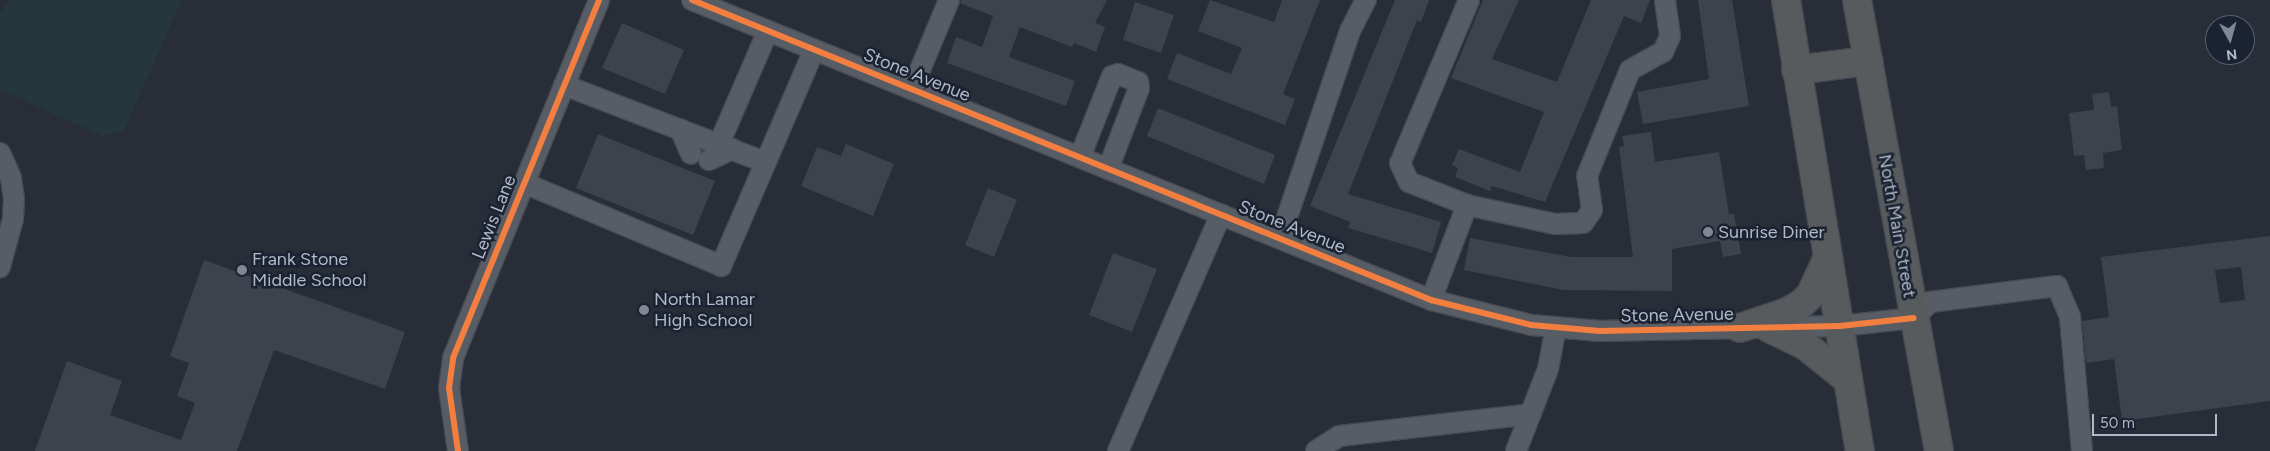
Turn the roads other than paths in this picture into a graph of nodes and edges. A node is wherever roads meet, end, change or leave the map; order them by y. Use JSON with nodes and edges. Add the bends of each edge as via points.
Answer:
{"nodes":[{"id":1,"x":599,"y":0,"type":"edge"},
{"id":2,"x":692,"y":0,"type":"edge"},
{"id":3,"x":949,"y":0,"type":"edge"},
{"id":4,"x":1366,"y":0,"type":"edge"},
{"id":5,"x":1469,"y":0,"type":"edge"},
{"id":6,"x":1665,"y":0,"type":"edge"},
{"id":7,"x":1786,"y":0,"type":"edge"},
{"id":8,"x":1857,"y":0,"type":"edge"},
{"id":9,"x":768,"y":31,"type":"junction"},
{"id":10,"x":814,"y":50,"type":"junction"},
{"id":11,"x":1868,"y":61,"type":"junction"},
{"id":12,"x":1796,"y":70,"type":"junction"},
{"id":13,"x":564,"y":85,"type":"junction"},
{"id":14,"x":912,"y":89,"type":"junction"},
{"id":15,"x":680,"y":129,"type":"junction"},
{"id":16,"x":713,"y":152,"type":"junction"},
{"id":17,"x":0,"y":153,"type":"edge"},
{"id":18,"x":1080,"y":157,"type":"junction"},
{"id":19,"x":765,"y":162,"type":"junction"},
{"id":20,"x":1108,"y":169,"type":"junction"},
{"id":21,"x":524,"y":183,"type":"junction"},
{"id":22,"x":1467,"y":204,"type":"junction"},
{"id":23,"x":1221,"y":214,"type":"junction"},
{"id":24,"x":1280,"y":238,"type":"junction"},
{"id":25,"x":1828,"y":257,"type":"junction"},
{"id":26,"x":0,"y":267,"type":"edge"},
{"id":27,"x":1431,"y":300,"type":"junction"},
{"id":28,"x":1914,"y":318,"type":"junction"},
{"id":29,"x":1840,"y":326,"type":"junction"},
{"id":30,"x":1556,"y":327,"type":"junction"},
{"id":31,"x":1740,"y":328,"type":"junction"},
{"id":32,"x":1769,"y":328,"type":"junction"},
{"id":33,"x":1848,"y":380,"type":"junction"},
{"id":34,"x":1531,"y":414,"type":"junction"},
{"id":35,"x":458,"y":451,"type":"edge"},
{"id":36,"x":1118,"y":451,"type":"edge"},
{"id":37,"x":1316,"y":451,"type":"edge"},
{"id":38,"x":1516,"y":451,"type":"edge"},
{"id":39,"x":1860,"y":451,"type":"edge"},
{"id":40,"x":1939,"y":451,"type":"edge"},
{"id":41,"x":2082,"y":451,"type":"edge"}],
"edges":[{"from":1,"to":13,"type":"street","name":"Lewis Lane"},
{"from":2,"to":9,"type":"street","name":"Stone Avenue"},
{"from":3,"to":14,"type":"street"},
{"from":4,"to":24,"type":"street","via":[[1350,31]]},
{"from":5,"to":22,"type":"street","via":[[1400,163],[1410,182]]},
{"from":6,"to":22,"type":"street","via":[[1670,36],[1663,52],[1630,70],[1588,176],[1592,210],[1583,223],[1555,224]]},
{"from":7,"to":12,"type":"highway"},
{"from":8,"to":11,"type":"highway","name":"North Main Street"},
{"from":9,"to":10,"type":"street","name":"Stone Avenue"},
{"from":9,"to":16,"type":"street"},
{"from":10,"to":14,"type":"street","name":"Stone Avenue"},
{"from":10,"to":19,"type":"street"},
{"from":11,"to":12,"type":"highway"},
{"from":11,"to":28,"type":"highway","name":"North Main Street"},
{"from":12,"to":25,"type":"highway"},
{"from":13,"to":15,"type":"street"},
{"from":13,"to":21,"type":"street","name":"Lewis Lane"},
{"from":14,"to":18,"type":"street","name":"Stone Avenue"},
{"from":15,"to":16,"type":"street"},
{"from":15,"to":16,"type":"street"},
{"from":16,"to":19,"type":"street"},
{"from":17,"to":26,"type":"street","via":[[11,178],[14,199]]},
{"from":18,"to":20,"type":"street","name":"Stone Avenue"},
{"from":18,"to":20,"type":"street","via":[[1112,76],[1118,74],[1138,82],[1139,88]]},
{"from":19,"to":21,"type":"street","via":[[721,266]]},
{"from":20,"to":23,"type":"street","name":"Stone Avenue"},
{"from":21,"to":35,"type":"street","name":"Lewis Lane","via":[[453,358],[449,388]]},
{"from":22,"to":27,"type":"street"},
{"from":23,"to":24,"type":"street","name":"Stone Avenue"},
{"from":23,"to":36,"type":"street"},
{"from":24,"to":27,"type":"street","name":"Stone Avenue"},
{"from":25,"to":29,"type":"highway"},
{"from":25,"to":31,"type":"highway","via":[[1810,296],[1801,304]]},
{"from":27,"to":30,"type":"street","name":"Stone Avenue","via":[[1531,325]]},
{"from":28,"to":29,"type":"street","name":"Stone Avenue"},
{"from":28,"to":40,"type":"highway","name":"North Main Street"},
{"from":28,"to":41,"type":"street","via":[[1930,302],[2057,286],[2070,317]]},
{"from":29,"to":32,"type":"street","name":"Stone Avenue"},
{"from":29,"to":33,"type":"highway"},
{"from":30,"to":31,"type":"street","name":"Stone Avenue","via":[[1600,331]]},
{"from":30,"to":34,"type":"street","via":[[1548,369]]},
{"from":31,"to":32,"type":"street","name":"Stone Avenue"},
{"from":32,"to":33,"type":"highway","via":[[1806,346]]},
{"from":33,"to":39,"type":"highway"},
{"from":34,"to":37,"type":"street","via":[[1339,436]]},
{"from":34,"to":38,"type":"street"}]}
